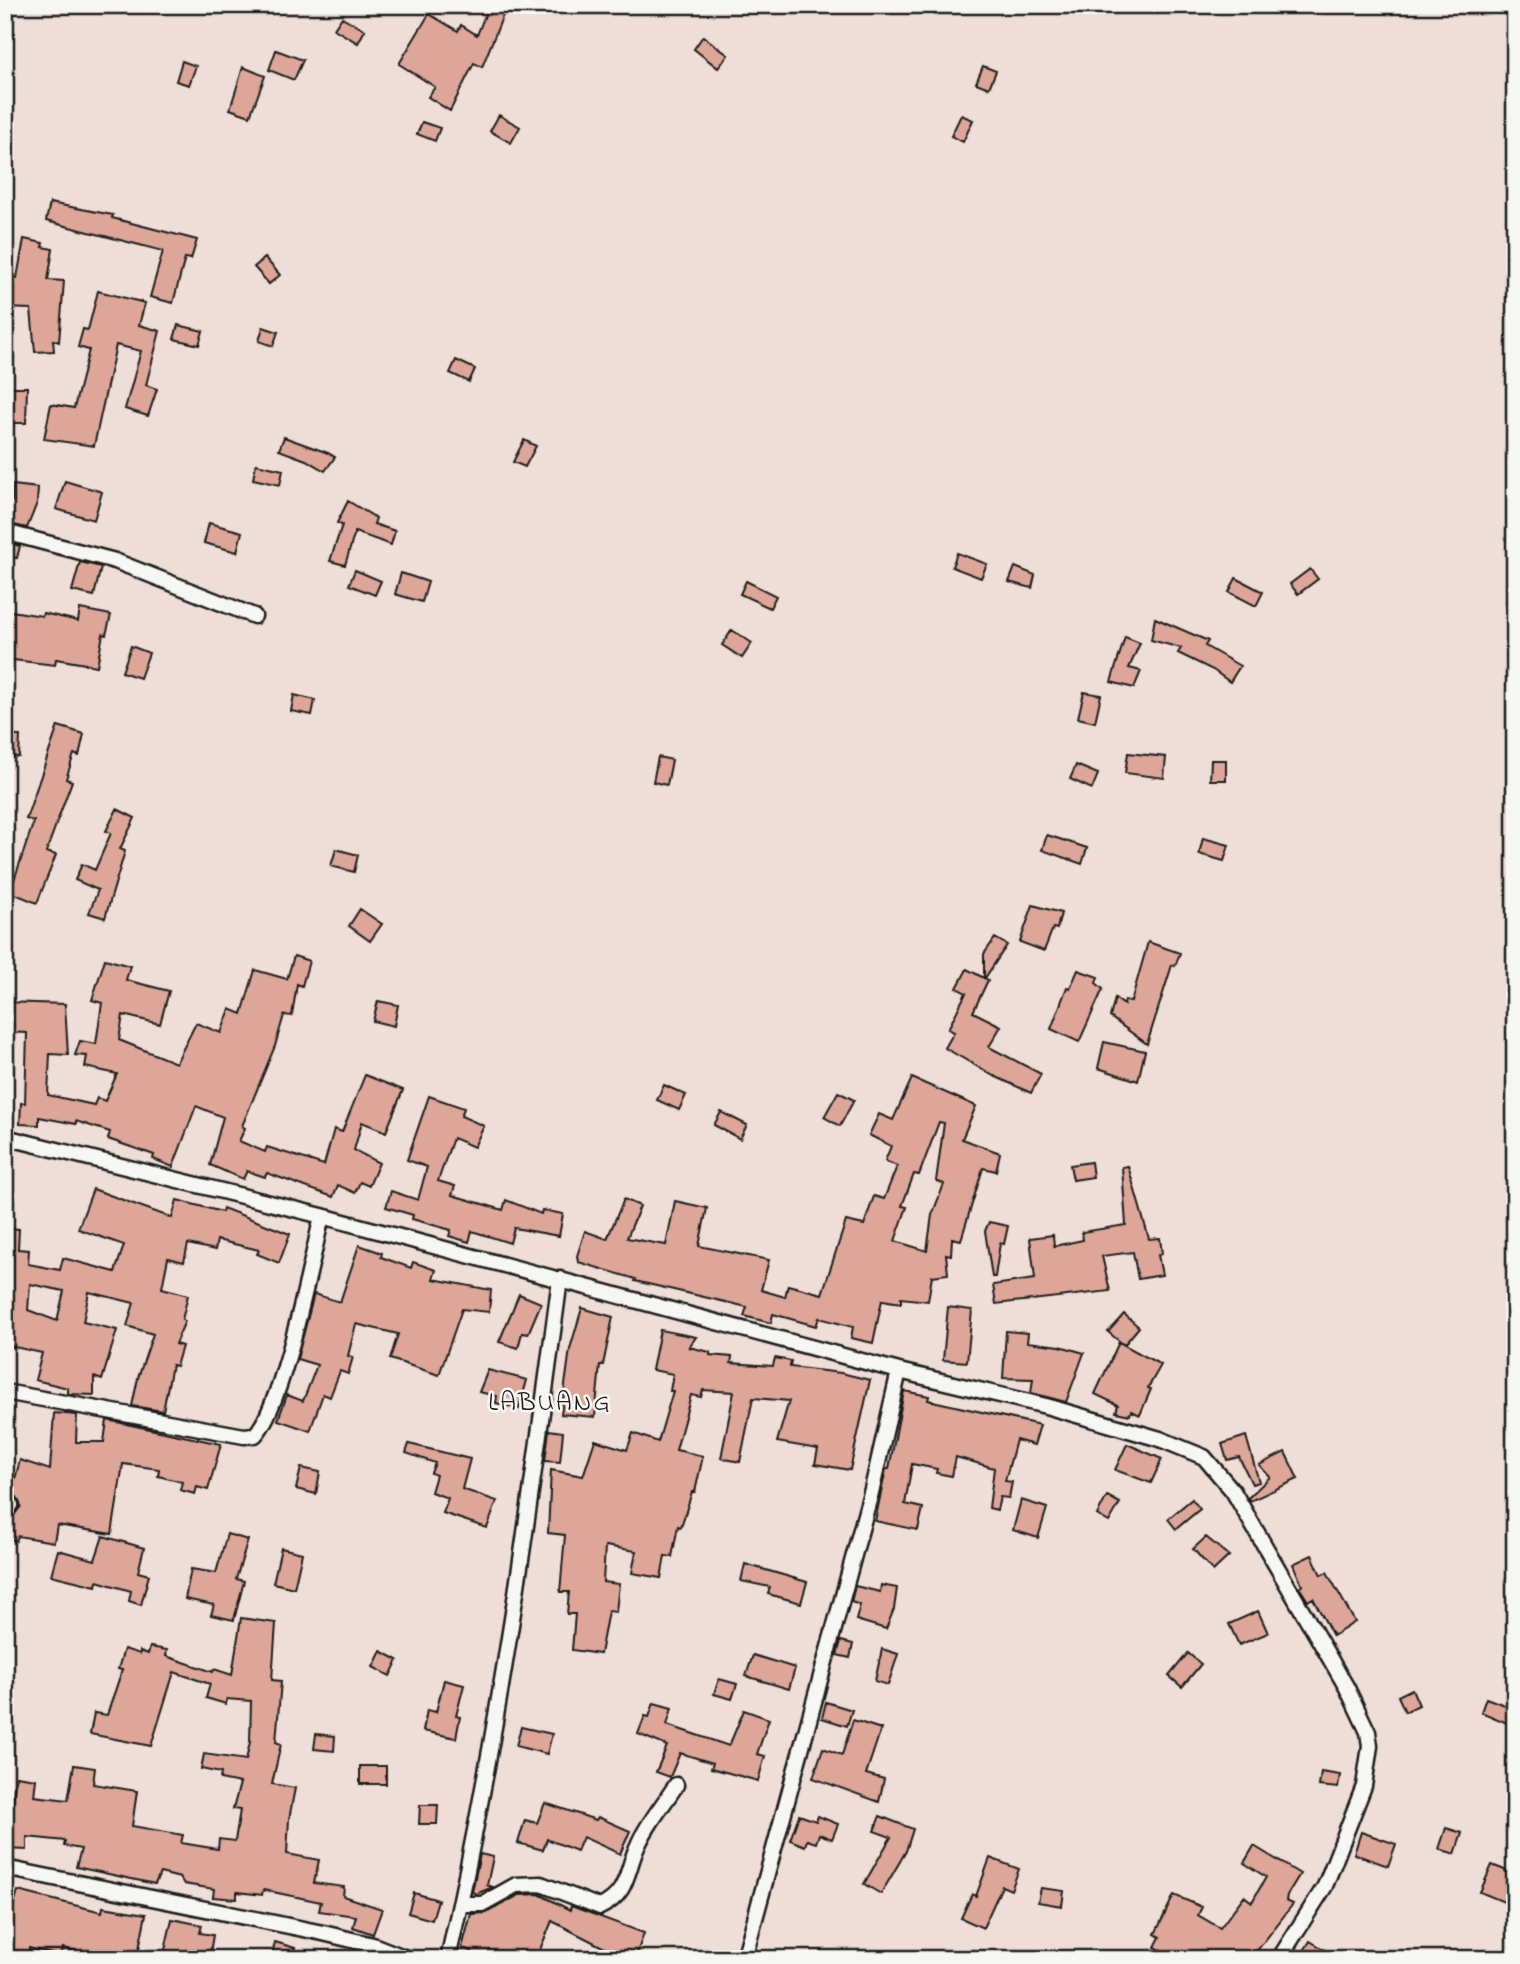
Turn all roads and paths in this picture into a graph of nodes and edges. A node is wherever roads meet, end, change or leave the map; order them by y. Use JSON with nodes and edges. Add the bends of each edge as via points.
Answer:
{"nodes":[{"id":1,"x":5,"y":532,"type":"edge"},
{"id":2,"x":254,"y":616,"type":"dead end"},
{"id":3,"x":5,"y":1138,"type":"edge"},
{"id":4,"x":323,"y":1216,"type":"junction"},
{"id":5,"x":559,"y":1279,"type":"junction"},
{"id":6,"x":899,"y":1371,"type":"junction"},
{"id":7,"x":5,"y":1392,"type":"edge"},
{"id":8,"x":676,"y":1785,"type":"dead end"},
{"id":9,"x":5,"y":1868,"type":"edge"},
{"id":10,"x":460,"y":1904,"type":"junction"},
{"id":11,"x":410,"y":1959,"type":"edge"},
{"id":12,"x":448,"y":1959,"type":"edge"},
{"id":13,"x":744,"y":1959,"type":"edge"},
{"id":14,"x":1279,"y":1959,"type":"edge"}],
"edges":[{"from":1,"to":2,"type":"street","via":[[115,561]]},
{"from":3,"to":4,"type":"street"},
{"from":4,"to":5,"type":"street"},
{"from":4,"to":7,"type":"street","via":[[277,1389],[256,1435]]},
{"from":5,"to":6,"type":"street"},
{"from":5,"to":10,"type":"street","via":[[524,1546]]},
{"from":6,"to":13,"type":"street","via":[[872,1489]]},
{"from":6,"to":14,"type":"street","via":[[1046,1406],[1184,1446],[1204,1457],[1233,1491],[1346,1688],[1368,1732],[1370,1746],[1364,1786],[1325,1886]]},
{"from":8,"to":10,"type":"street","via":[[638,1844],[623,1890],[611,1902],[600,1907],[560,1889],[527,1884],[502,1891],[482,1904]]},
{"from":9,"to":11,"type":"street","via":[[323,1933]]},
{"from":10,"to":12,"type":"street"}]}
